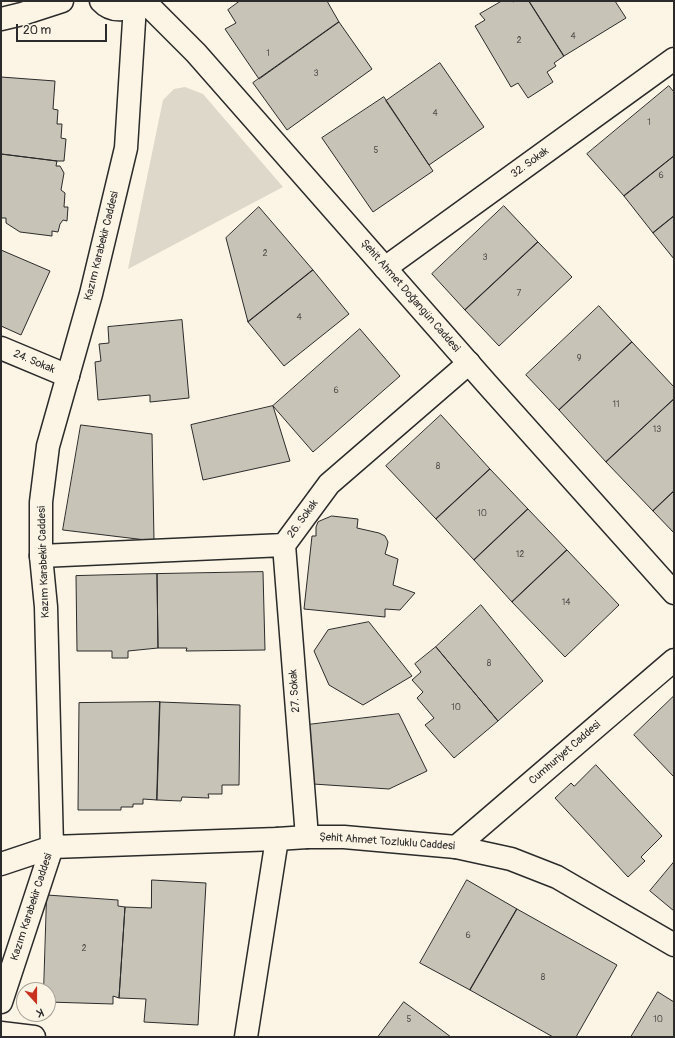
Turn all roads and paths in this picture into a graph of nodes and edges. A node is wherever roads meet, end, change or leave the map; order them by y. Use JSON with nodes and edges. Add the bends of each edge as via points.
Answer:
{"nodes":[{"id":1,"x":62,"y":1,"type":"edge"},
{"id":2,"x":102,"y":1,"type":"edge"},
{"id":3,"x":139,"y":2,"type":"edge"},
{"id":4,"x":1,"y":19,"type":"edge"},
{"id":5,"x":674,"y":59,"type":"edge"},
{"id":6,"x":385,"y":268,"type":"junction"},
{"id":7,"x":1,"y":348,"type":"edge"},
{"id":8,"x":468,"y":363,"type":"junction"},
{"id":9,"x":68,"y":376,"type":"junction"},
{"id":10,"x":284,"y":545,"type":"junction"},
{"id":11,"x":41,"y":556,"type":"junction"},
{"id":12,"x":674,"y":593,"type":"edge"},
{"id":13,"x":674,"y":660,"type":"edge"},
{"id":14,"x":306,"y":837,"type":"junction"},
{"id":15,"x":276,"y":840,"type":"junction"},
{"id":16,"x":52,"y":847,"type":"junction"},
{"id":17,"x":456,"y":847,"type":"junction"},
{"id":18,"x":1,"y":864,"type":"edge"},
{"id":19,"x":674,"y":945,"type":"edge"},
{"id":20,"x":1,"y":1002,"type":"edge"},
{"id":21,"x":1,"y":1033,"type":"edge"},
{"id":22,"x":34,"y":1037,"type":"edge"},
{"id":23,"x":246,"y":1037,"type":"edge"}],
"edges":[{"from":1,"to":4,"type":"street"},
{"from":2,"to":3,"type":"street","via":[[111,8],[120,10],[128,9]]},
{"from":3,"to":6,"type":"street","name":"Şehit Ahmet Doğangün Caddesi","via":[[196,53]]},
{"from":3,"to":9,"type":"street","name":"Kazım Karabekir Caddesi","via":[[126,148],[91,294]]},
{"from":5,"to":6,"type":"street","name":"32. Sokak"},
{"from":6,"to":8,"type":"street","name":"Şehit Ahmet Doğangün Caddesi"},
{"from":7,"to":9,"type":"street","name":"24. Sokak"},
{"from":8,"to":10,"type":"street","name":"26. Sokak","via":[[329,484]]},
{"from":8,"to":12,"type":"street","name":"Şehit Ahmet Doğangün Caddesi"},
{"from":9,"to":11,"type":"street","name":"Kazım Karabekir Caddesi","via":[[48,446],[41,502]]},
{"from":10,"to":11,"type":"street","name":"26. Sokak"},
{"from":10,"to":14,"type":"street","name":"27. Sokak"},
{"from":11,"to":16,"type":"street","name":"Kazım Karabekir Caddesi","via":[[46,607]]},
{"from":13,"to":17,"type":"street","name":"Cumhuriyet Caddesi"},
{"from":14,"to":15,"type":"street","name":"Şehit Ahmet Tozluklu Caddesi"},
{"from":14,"to":17,"type":"street","name":"Şehit Ahmet Tozluklu Caddesi","via":[[344,837]]},
{"from":15,"to":16,"type":"street","name":"Şehit Ahmet Tozluklu Caddesi"},
{"from":15,"to":23,"type":"street"},
{"from":16,"to":18,"type":"street","name":"Şehit Ahmet Tozluklu Caddesi"},
{"from":16,"to":20,"type":"street","name":"Kazım Karabekir Caddesi"},
{"from":17,"to":19,"type":"street","name":"Şehit Ahmet Tozluklu Caddesi","via":[[511,859],[557,877]]},
{"from":21,"to":22,"type":"street"}]}
